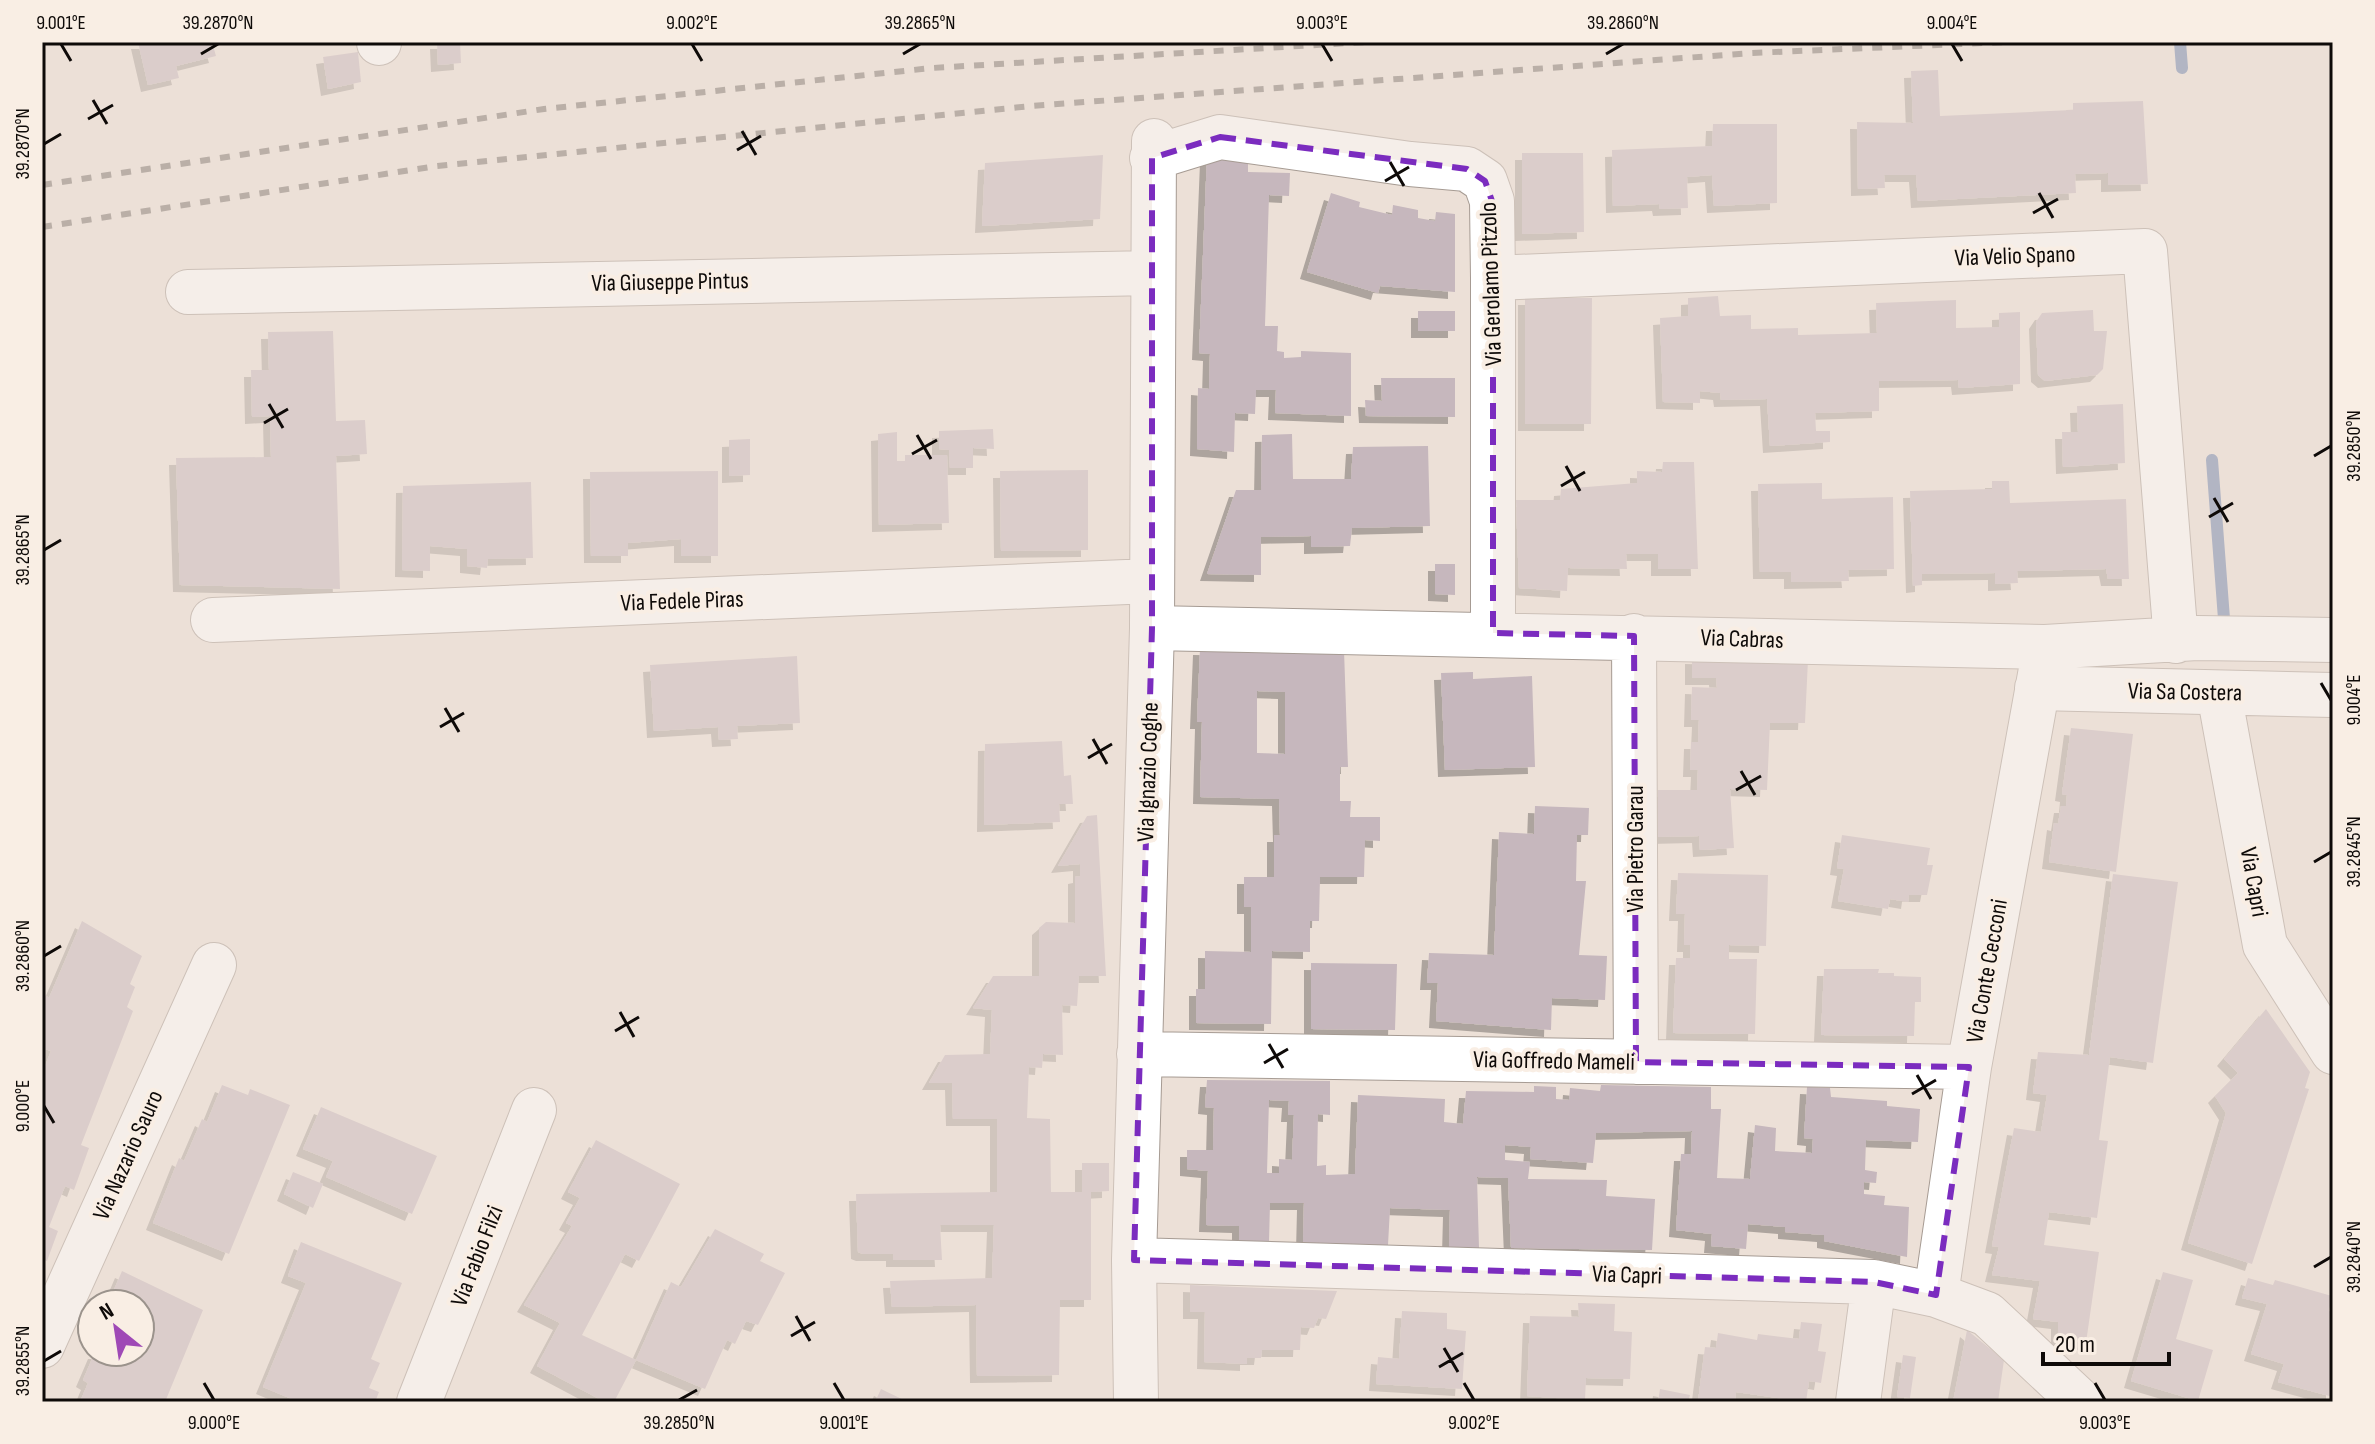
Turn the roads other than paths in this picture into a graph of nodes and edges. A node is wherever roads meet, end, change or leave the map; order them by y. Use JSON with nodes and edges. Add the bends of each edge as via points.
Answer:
{"nodes":[{"id":1,"x":1153,"y":150,"type":"joint"},
{"id":2,"x":1152,"y":273,"type":"junction"},
{"id":3,"x":1493,"y":278,"type":"junction"},
{"id":4,"x":188,"y":292,"type":"dead end"},
{"id":5,"x":1151,"y":581,"type":"junction"},
{"id":6,"x":213,"y":620,"type":"dead end"},
{"id":7,"x":1152,"y":628,"type":"junction"},
{"id":8,"x":1493,"y":633,"type":"junction"},
{"id":9,"x":1634,"y":636,"type":"junction"},
{"id":10,"x":2186,"y":640,"type":"junction"},
{"id":11,"x":2333,"y":640,"type":"edge"},
{"id":12,"x":2041,"y":668,"type":"junction"},
{"id":13,"x":2219,"y":693,"type":"junction"},
{"id":14,"x":2333,"y":695,"type":"edge"},
{"id":15,"x":214,"y":965,"type":"dead end"},
{"id":16,"x":2333,"y":1052,"type":"edge"},
{"id":17,"x":1139,"y":1054,"type":"junction"},
{"id":18,"x":1636,"y":1062,"type":"junction"},
{"id":19,"x":1969,"y":1067,"type":"junction"},
{"id":20,"x":534,"y":1110,"type":"dead end"},
{"id":21,"x":1134,"y":1260,"type":"junction"},
{"id":22,"x":1874,"y":1282,"type":"junction"},
{"id":23,"x":1936,"y":1295,"type":"junction"},
{"id":24,"x":42,"y":1346,"type":"edge"},
{"id":25,"x":419,"y":1402,"type":"edge"},
{"id":26,"x":1136,"y":1402,"type":"edge"},
{"id":27,"x":1858,"y":1402,"type":"edge"},
{"id":28,"x":2081,"y":1402,"type":"edge"}],
"edges":[{"from":1,"to":2,"type":"street","name":"Via Ignazio Coghe"},
{"from":1,"to":3,"type":"street","name":"Via Gerolamo Pitzolo","via":[[1220,137],[1467,169],[1485,181],[1492,201]]},
{"from":2,"to":4,"type":"street","name":"Via Giuseppe Pintus"},
{"from":2,"to":5,"type":"street","name":"Via Ignazio Coghe"},
{"from":3,"to":8,"type":"street","name":"Via Gerolamo Pitzolo"},
{"from":3,"to":10,"type":"street","name":"Via Velio Spano","via":[[2145,251]]},
{"from":5,"to":6,"type":"street","name":"Via Fedele Piras"},
{"from":5,"to":7,"type":"street","name":"Via Ignazio Coghe"},
{"from":7,"to":8,"type":"street","name":"Via Cabras"},
{"from":7,"to":17,"type":"street","name":"Via Ignazio Coghe"},
{"from":8,"to":9,"type":"street","name":"Via Cabras"},
{"from":9,"to":12,"type":"street","name":"Via Cabras"},
{"from":9,"to":18,"type":"street","name":"Via Pietro Garau"},
{"from":10,"to":11,"type":"street","name":"Via Cabras"},
{"from":10,"to":12,"type":"street","name":"Via Cabras"},
{"from":12,"to":13,"type":"street","name":"Via Sa Costera"},
{"from":12,"to":19,"type":"street","name":"Via Conte Cecconi"},
{"from":13,"to":14,"type":"street","name":"Via Sa Costera"},
{"from":13,"to":16,"type":"street","name":"Via Capri","via":[[2265,945]]},
{"from":15,"to":24,"type":"street","name":"Via Nazario Sauro"},
{"from":17,"to":18,"type":"street","name":"Via Goffredo Mameli"},
{"from":17,"to":21,"type":"street","name":"Via Ignazio Coghe"},
{"from":18,"to":19,"type":"street","name":"Via Goffredo Mameli"},
{"from":19,"to":23,"type":"street","name":"Via Conte Cecconi"},
{"from":20,"to":25,"type":"street","name":"Via Fabio Filzi"},
{"from":21,"to":22,"type":"street","name":"Via Capri"},
{"from":21,"to":26,"type":"street","name":"Via Ignazio Coghe"},
{"from":22,"to":23,"type":"street","name":"Via Capri"},
{"from":22,"to":27,"type":"street"},
{"from":23,"to":28,"type":"street","name":"Via Capri","via":[[1987,1314]]}]}
